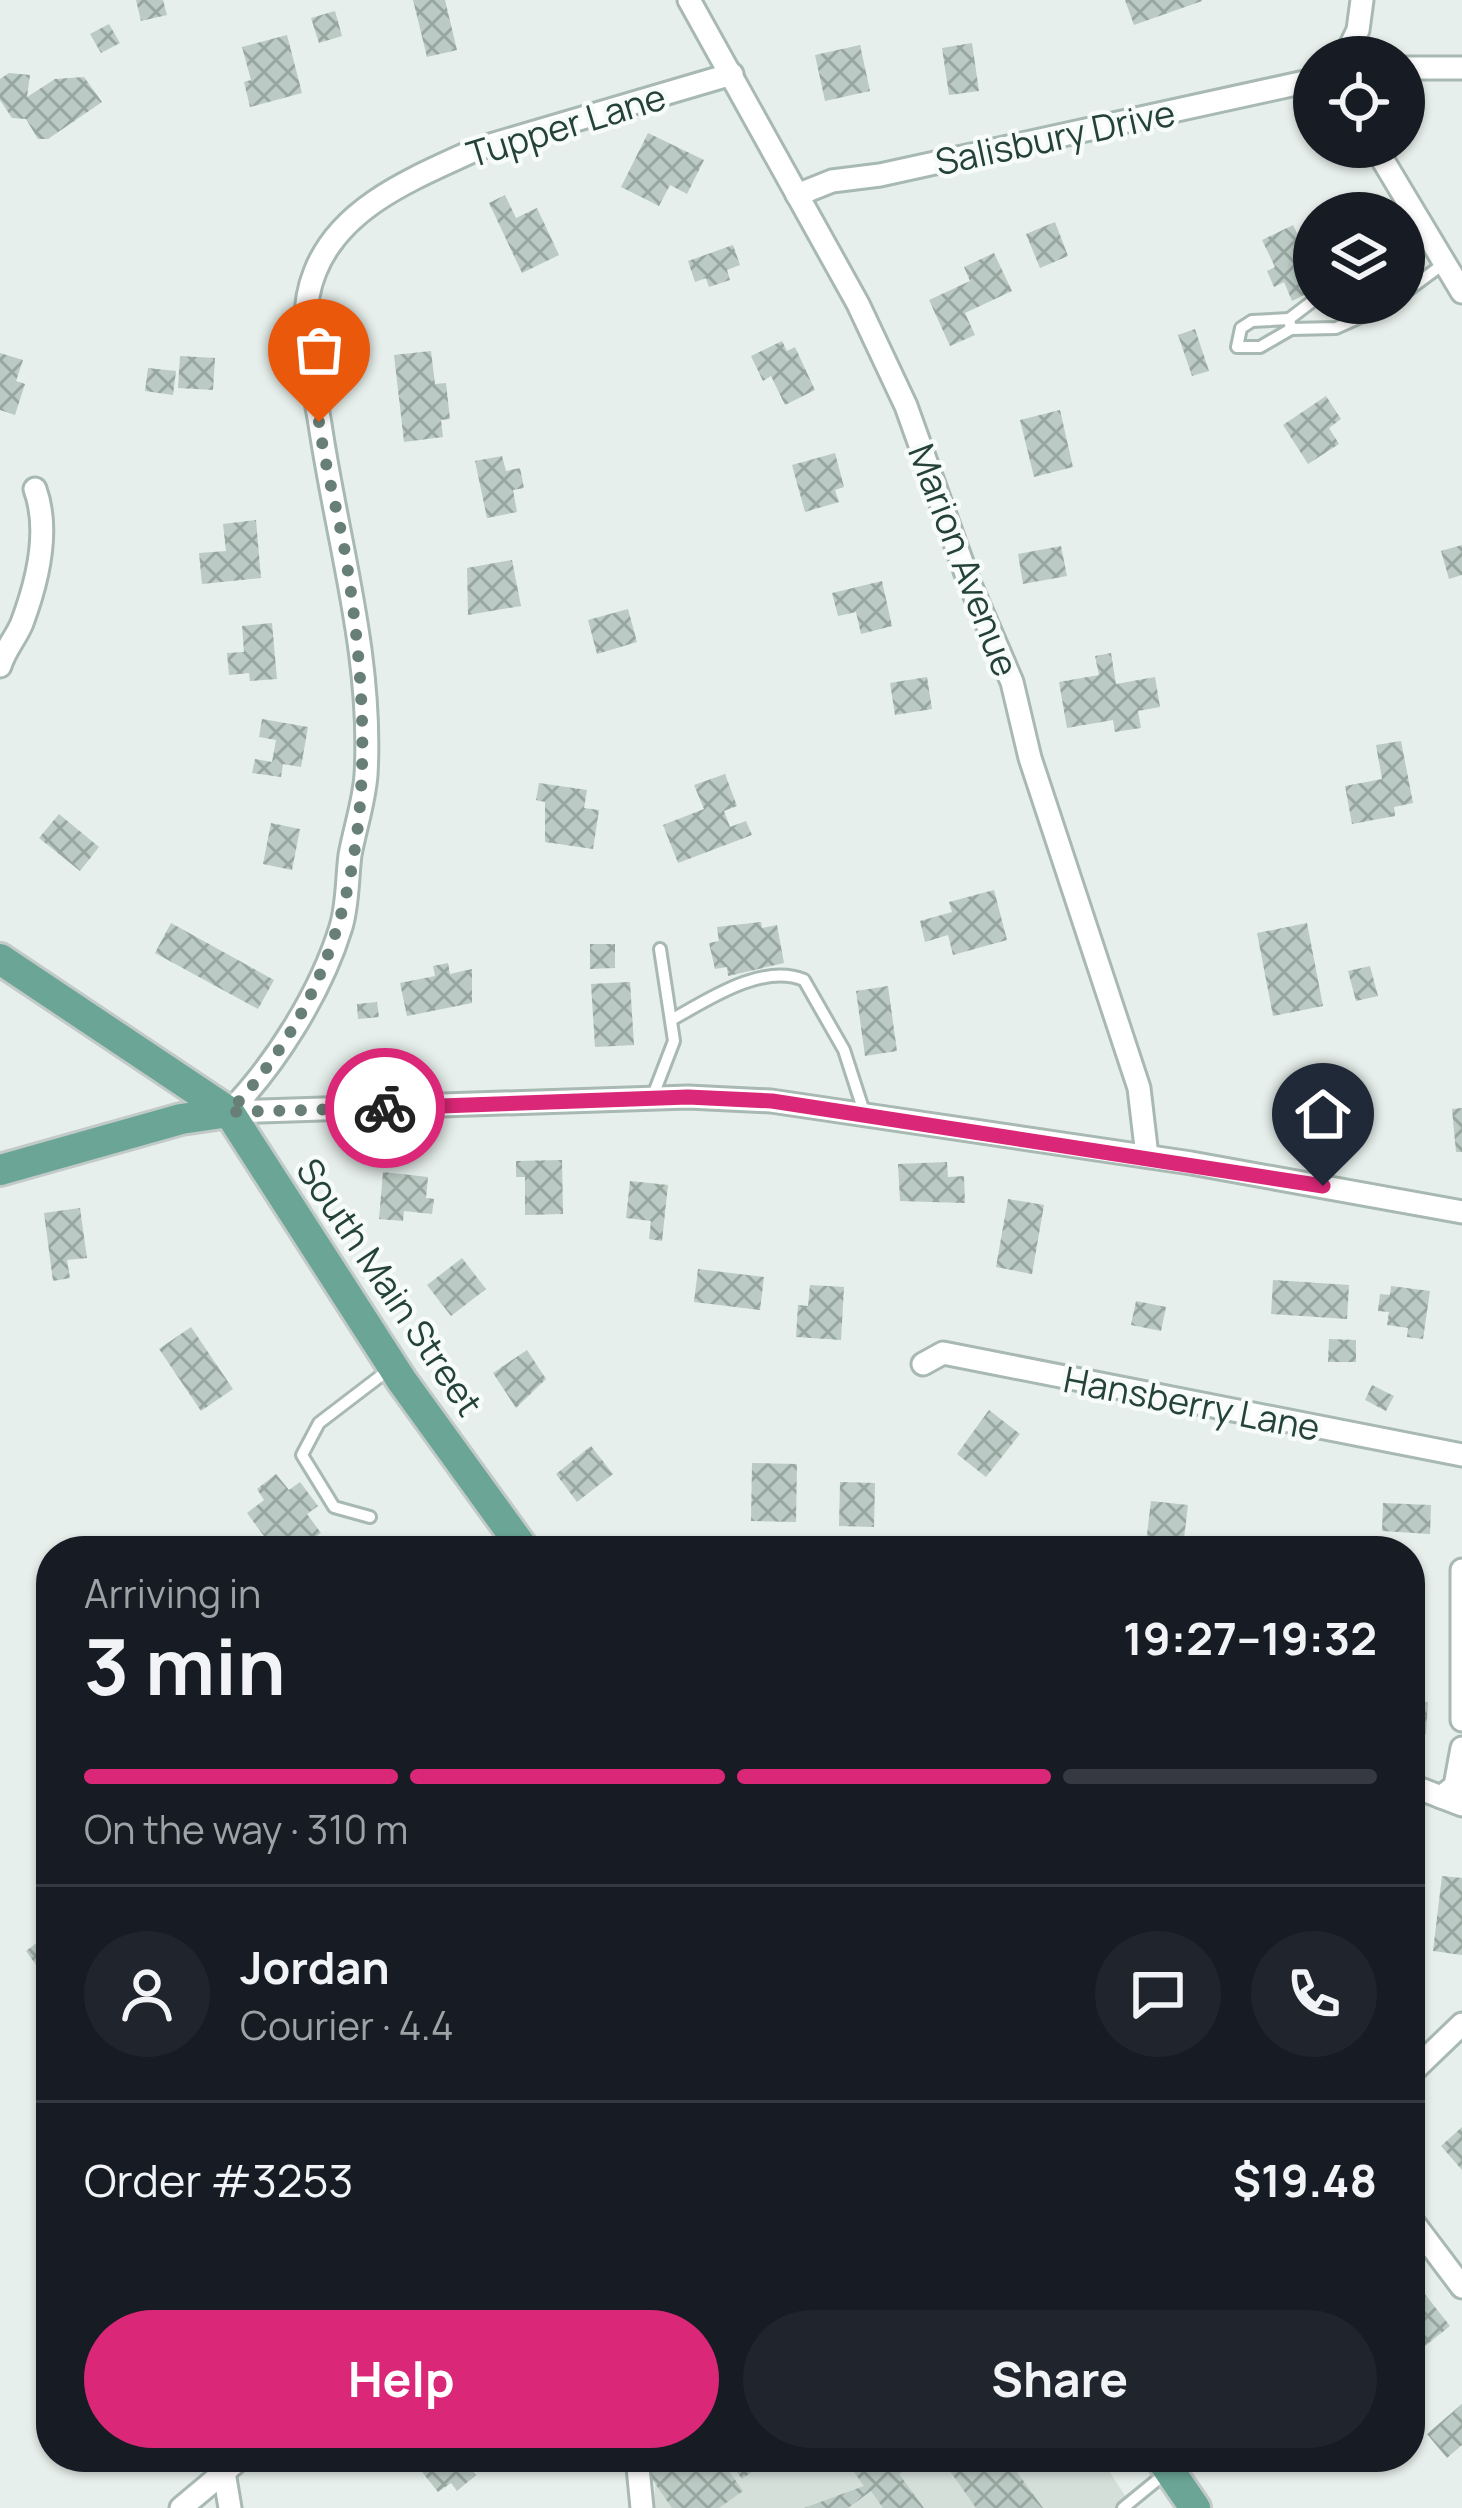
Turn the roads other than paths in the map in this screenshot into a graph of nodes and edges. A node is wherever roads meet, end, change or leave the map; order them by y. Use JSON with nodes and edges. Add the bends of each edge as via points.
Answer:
{"nodes":[{"id":1,"x":688,"y":0,"type":"edge"},
{"id":2,"x":1362,"y":0,"type":"edge"},
{"id":3,"x":1355,"y":36,"type":"edge"},
{"id":4,"x":1425,"y":68,"type":"edge"},
{"id":5,"x":1462,"y":68,"type":"edge"},
{"id":6,"x":732,"y":74,"type":"junction"},
{"id":7,"x":1293,"y":84,"type":"edge"},
{"id":8,"x":1388,"y":168,"type":"edge"},
{"id":9,"x":797,"y":195,"type":"junction"},
{"id":10,"x":1445,"y":262,"type":"junction"},
{"id":11,"x":1425,"y":276,"type":"edge"},
{"id":12,"x":1462,"y":292,"type":"edge"},
{"id":13,"x":1293,"y":321,"type":"edge"},
{"id":14,"x":1345,"y":324,"type":"edge"},
{"id":15,"x":35,"y":489,"type":"dead end"},
{"id":16,"x":0,"y":666,"type":"edge"},
{"id":17,"x":660,"y":949,"type":"dead end"},
{"id":18,"x":0,"y":959,"type":"edge"},
{"id":19,"x":673,"y":1019,"type":"junction"},
{"id":20,"x":652,"y":1098,"type":"junction"},
{"id":21,"x":229,"y":1112,"type":"junction"},
{"id":22,"x":865,"y":1115,"type":"junction"},
{"id":23,"x":1147,"y":1156,"type":"junction"},
{"id":24,"x":0,"y":1170,"type":"edge"},
{"id":25,"x":1462,"y":1212,"type":"edge"},
{"id":26,"x":923,"y":1364,"type":"dead end"},
{"id":27,"x":393,"y":1366,"type":"junction"},
{"id":28,"x":1462,"y":1456,"type":"edge"},
{"id":29,"x":370,"y":1517,"type":"dead end"},
{"id":30,"x":514,"y":1536,"type":"edge"},
{"id":31,"x":1462,"y":1570,"type":"edge"},
{"id":32,"x":1462,"y":1720,"type":"edge"},
{"id":33,"x":1462,"y":1748,"type":"edge"},
{"id":34,"x":1452,"y":1801,"type":"edge"},
{"id":35,"x":1462,"y":2024,"type":"edge"},
{"id":36,"x":1425,"y":2060,"type":"edge"},
{"id":37,"x":1425,"y":2238,"type":"edge"},
{"id":38,"x":1462,"y":2288,"type":"edge"},
{"id":39,"x":212,"y":2472,"type":"edge"},
{"id":40,"x":220,"y":2472,"type":"edge"},
{"id":41,"x":638,"y":2472,"type":"edge"},
{"id":42,"x":1157,"y":2472,"type":"edge"},
{"id":43,"x":1171,"y":2472,"type":"edge"},
{"id":44,"x":181,"y":2508,"type":"edge"},
{"id":45,"x":230,"y":2508,"type":"edge"},
{"id":46,"x":641,"y":2508,"type":"edge"},
{"id":47,"x":1123,"y":2508,"type":"edge"},
{"id":48,"x":1195,"y":2508,"type":"edge"}],
"edges":[{"from":1,"to":6,"type":"street","name":"Marion Avenue"},
{"from":2,"to":3,"type":"street"},
{"from":4,"to":5,"type":"street"},
{"from":6,"to":9,"type":"street","name":"Marion Avenue"},
{"from":6,"to":21,"type":"street","name":"Tupper Lane","via":[[477,148],[364,208],[314,273],[307,365],[347,561],[366,776],[342,925],[265,1072]]},
{"from":7,"to":9,"type":"street","name":"Salisbury Drive","via":[[832,181]]},
{"from":8,"to":10,"type":"street"},
{"from":9,"to":23,"type":"street","name":"Marion Avenue","via":[[906,406],[1012,682],[1139,1088]]},
{"from":10,"to":11,"type":"lane"},
{"from":10,"to":12,"type":"street"},
{"from":13,"to":14,"type":"lane"},
{"from":15,"to":16,"type":"street","via":[[43,517],[37,565]]},
{"from":17,"to":19,"type":"lane"},
{"from":18,"to":21,"type":"main road","name":"South Main Street"},
{"from":19,"to":20,"type":"lane","via":[[674,1041]]},
{"from":19,"to":22,"type":"lane","via":[[776,975],[804,980],[844,1050]]},
{"from":20,"to":21,"type":"street"},
{"from":20,"to":22,"type":"street","via":[[772,1101]]},
{"from":21,"to":24,"type":"main road"},
{"from":21,"to":27,"type":"main road","name":"South Main Street"},
{"from":22,"to":23,"type":"street"},
{"from":23,"to":25,"type":"street"},
{"from":26,"to":28,"type":"street","name":"Hansberry Lane","via":[[943,1354]]},
{"from":27,"to":29,"type":"lane","via":[[319,1423],[302,1455],[334,1507]]},
{"from":27,"to":30,"type":"main road","name":"South Main Street"},
{"from":31,"to":32,"type":"street"},
{"from":33,"to":34,"type":"street"},
{"from":35,"to":36,"type":"street"},
{"from":37,"to":38,"type":"street"},
{"from":39,"to":44,"type":"street"},
{"from":40,"to":45,"type":"street"},
{"from":41,"to":46,"type":"street"},
{"from":42,"to":47,"type":"lane"},
{"from":43,"to":48,"type":"main road"}]}
